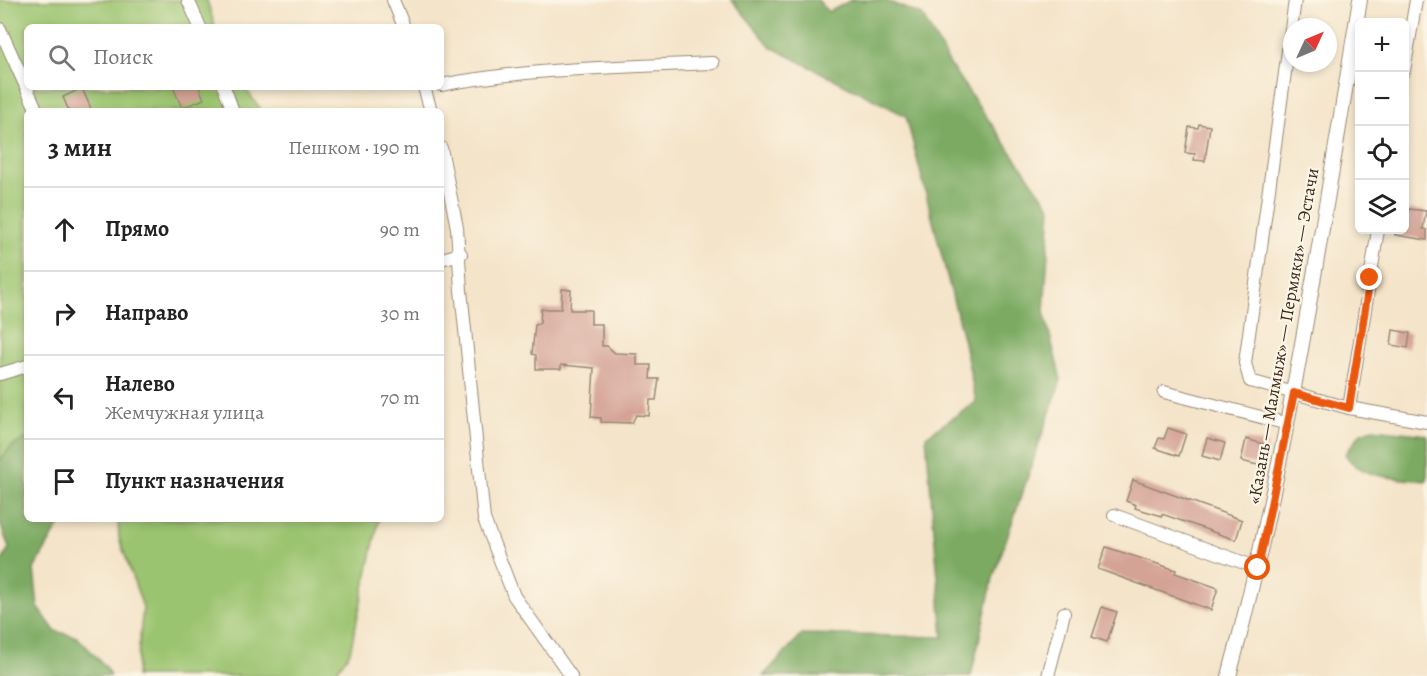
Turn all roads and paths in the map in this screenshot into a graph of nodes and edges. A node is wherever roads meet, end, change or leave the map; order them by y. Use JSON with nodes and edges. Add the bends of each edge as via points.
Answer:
{"nodes":[{"id":1,"x":188,"y":0,"type":"edge"},
{"id":2,"x":393,"y":0,"type":"edge"},
{"id":3,"x":1295,"y":0,"type":"edge"},
{"id":4,"x":1360,"y":0,"type":"edge"},
{"id":5,"x":1416,"y":0,"type":"edge"},
{"id":6,"x":199,"y":24,"type":"edge"},
{"id":7,"x":403,"y":24,"type":"edge"},
{"id":8,"x":0,"y":29,"type":"edge"},
{"id":9,"x":1409,"y":41,"type":"edge"},
{"id":10,"x":713,"y":63,"type":"dead end"},
{"id":11,"x":24,"y":82,"type":"edge"},
{"id":12,"x":444,"y":85,"type":"edge"},
{"id":13,"x":28,"y":90,"type":"edge"},
{"id":14,"x":225,"y":90,"type":"edge"},
{"id":15,"x":427,"y":90,"type":"edge"},
{"id":16,"x":36,"y":108,"type":"edge"},
{"id":17,"x":231,"y":108,"type":"edge"},
{"id":18,"x":430,"y":108,"type":"edge"},
{"id":19,"x":444,"y":164,"type":"edge"},
{"id":20,"x":1377,"y":234,"type":"edge"},
{"id":21,"x":461,"y":254,"type":"junction"},
{"id":22,"x":444,"y":258,"type":"edge"},
{"id":23,"x":24,"y":367,"type":"edge"},
{"id":24,"x":0,"y":374,"type":"edge"},
{"id":25,"x":1164,"y":392,"type":"dead end"},
{"id":26,"x":1294,"y":393,"type":"junction"},
{"id":27,"x":1349,"y":408,"type":"junction"},
{"id":28,"x":1427,"y":422,"type":"edge"},
{"id":29,"x":1288,"y":424,"type":"junction"},
{"id":30,"x":1114,"y":515,"type":"dead end"},
{"id":31,"x":1258,"y":568,"type":"junction"},
{"id":32,"x":1064,"y":613,"type":"dead end"},
{"id":33,"x":571,"y":676,"type":"edge"},
{"id":34,"x":1048,"y":676,"type":"edge"},
{"id":35,"x":1229,"y":676,"type":"edge"}],
"edges":[{"from":1,"to":6,"type":"street"},
{"from":2,"to":7,"type":"street"},
{"from":3,"to":26,"type":"street","via":[[1245,363],[1250,381]]},
{"from":4,"to":26,"type":"street","name":"«Казань — Малмыж» — Пермяки» — Эстачи"},
{"from":5,"to":9,"type":"street"},
{"from":8,"to":11,"type":"street"},
{"from":10,"to":12,"type":"street","via":[[541,71]]},
{"from":13,"to":16,"type":"street"},
{"from":14,"to":17,"type":"street"},
{"from":15,"to":18,"type":"street"},
{"from":19,"to":21,"type":"street"},
{"from":20,"to":27,"type":"street"},
{"from":21,"to":22,"type":"street"},
{"from":21,"to":33,"type":"street","via":[[461,290],[484,519],[514,596]]},
{"from":23,"to":24,"type":"street"},
{"from":25,"to":29,"type":"street"},
{"from":26,"to":27,"type":"street"},
{"from":26,"to":29,"type":"street","name":"«Казань — Малмыж» — Пермяки» — Эстачи"},
{"from":27,"to":28,"type":"street"},
{"from":29,"to":31,"type":"street","name":"«Казань — Малмыж» — Пермяки» — Эстачи"},
{"from":30,"to":31,"type":"street"},
{"from":31,"to":35,"type":"street","name":"«Казань — Малмыж» — Пермяки» — Эстачи"},
{"from":32,"to":34,"type":"street"}]}
